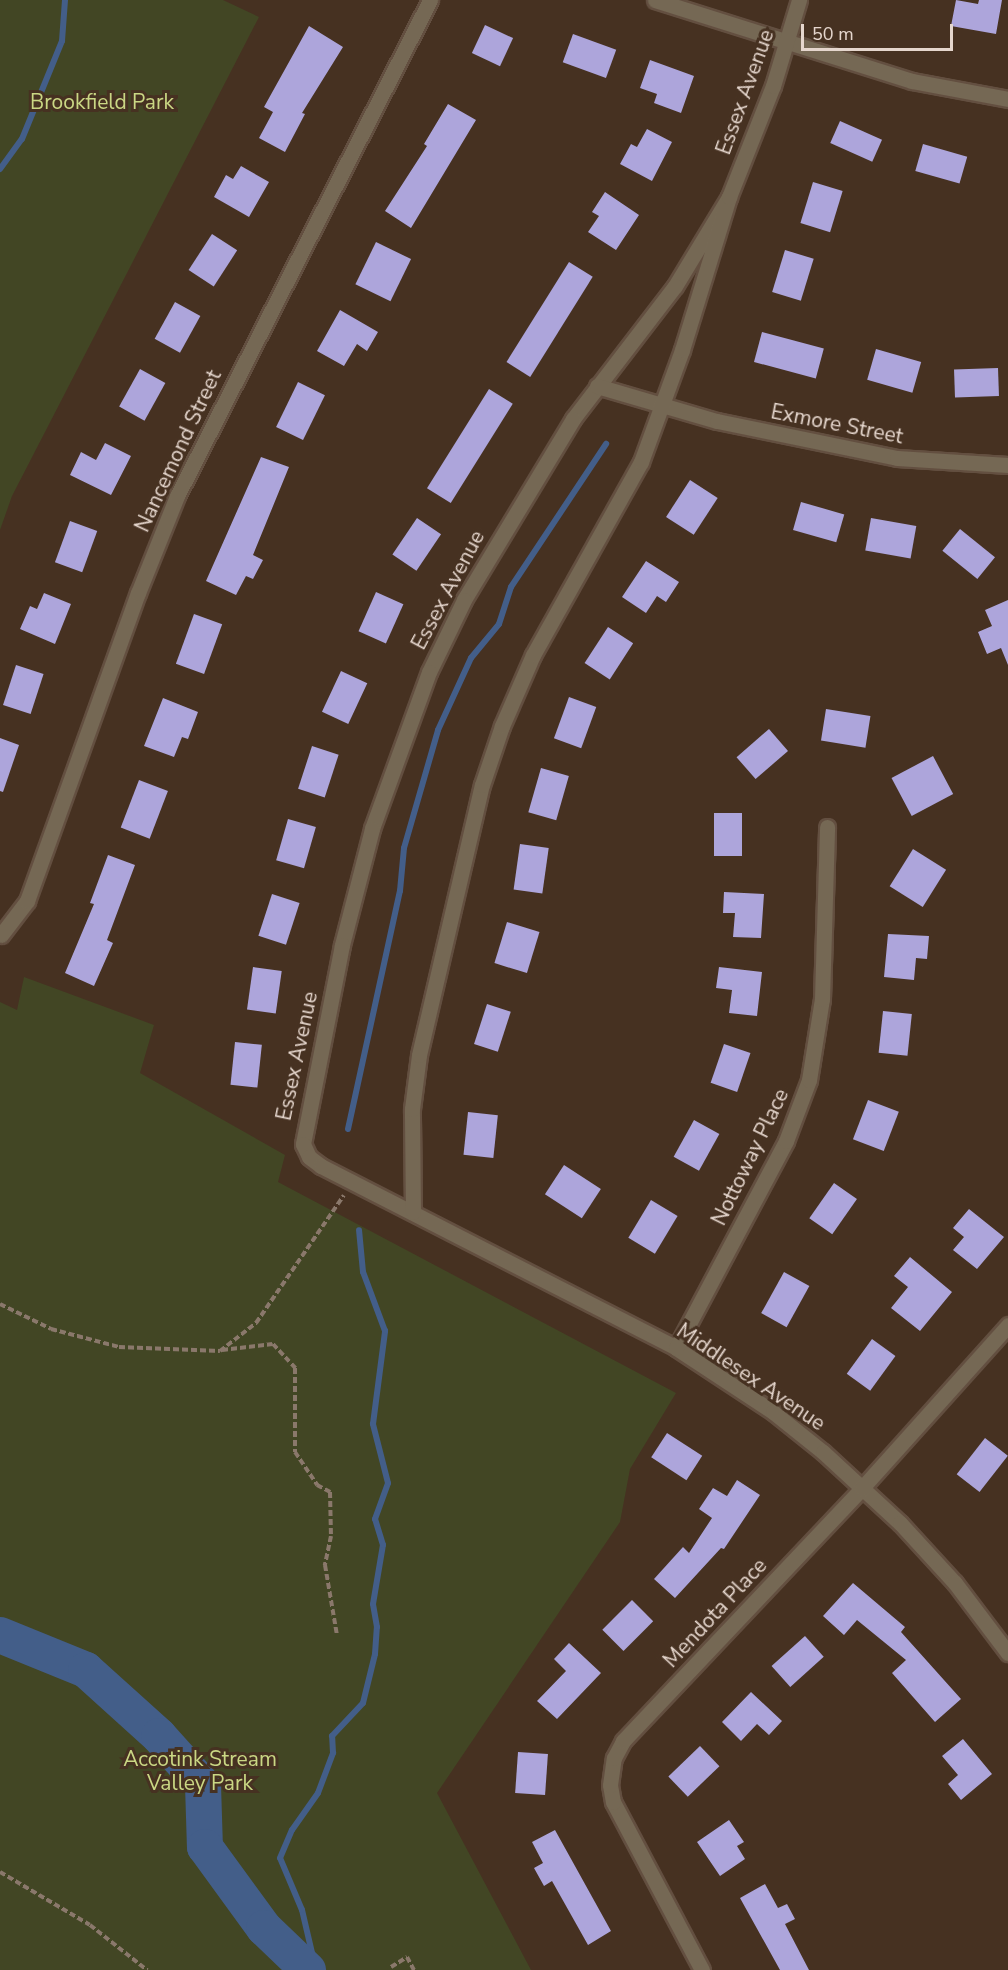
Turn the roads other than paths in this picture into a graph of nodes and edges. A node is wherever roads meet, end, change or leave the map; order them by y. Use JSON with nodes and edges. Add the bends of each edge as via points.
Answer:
{"nodes":[{"id":1,"x":430,"y":0,"type":"edge"},
{"id":2,"x":655,"y":0,"type":"edge"},
{"id":3,"x":799,"y":0,"type":"edge"},
{"id":4,"x":786,"y":43,"type":"junction"},
{"id":5,"x":1008,"y":99,"type":"edge"},
{"id":6,"x":729,"y":197,"type":"junction"},
{"id":7,"x":597,"y":386,"type":"junction"},
{"id":8,"x":662,"y":405,"type":"junction"},
{"id":9,"x":1008,"y":465,"type":"edge"},
{"id":10,"x":827,"y":827,"type":"dead end"},
{"id":11,"x":1,"y":935,"type":"edge"},
{"id":12,"x":412,"y":1212,"type":"junction"},
{"id":13,"x":1008,"y":1325,"type":"edge"},
{"id":14,"x":676,"y":1348,"type":"junction"},
{"id":15,"x":862,"y":1488,"type":"junction"},
{"id":16,"x":1008,"y":1653,"type":"edge"},
{"id":17,"x":702,"y":1970,"type":"edge"}],
"edges":[{"from":1,"to":11,"type":"street","name":"Nancemond Street","via":[[177,496],[27,901]]},
{"from":2,"to":4,"type":"street"},
{"from":3,"to":4,"type":"street","name":"Essex Avenue"},
{"from":4,"to":5,"type":"street","via":[[912,81]]},
{"from":4,"to":6,"type":"street","name":"Essex Avenue"},
{"from":6,"to":7,"type":"street","name":"Essex Avenue","via":[[675,286]]},
{"from":6,"to":8,"type":"street","name":"Essex Avenue"},
{"from":7,"to":8,"type":"street","name":"Exmore Street"},
{"from":7,"to":12,"type":"street","name":"Essex Avenue","via":[[513,515],[464,600],[400,742],[372,829],[342,945],[303,1132],[309,1157]]},
{"from":8,"to":9,"type":"street","name":"Exmore Street","via":[[717,422],[897,458]]},
{"from":8,"to":12,"type":"street","name":"Essex Avenue","via":[[640,462],[533,656],[502,726],[482,785],[419,1054],[412,1109]]},
{"from":10,"to":14,"type":"street","name":"Nottoway Place","via":[[822,999],[809,1080],[786,1141]]},
{"from":12,"to":14,"type":"street","name":"Middlesex Avenue"},
{"from":13,"to":15,"type":"street","name":"Mendota Place"},
{"from":14,"to":15,"type":"street","name":"Middlesex Avenue","via":[[773,1413]]},
{"from":15,"to":16,"type":"street","name":"Middlesex Avenue","via":[[955,1583]]},
{"from":15,"to":17,"type":"street","name":"Mendota Place","via":[[622,1742],[614,1758],[610,1785],[617,1813]]}]}
